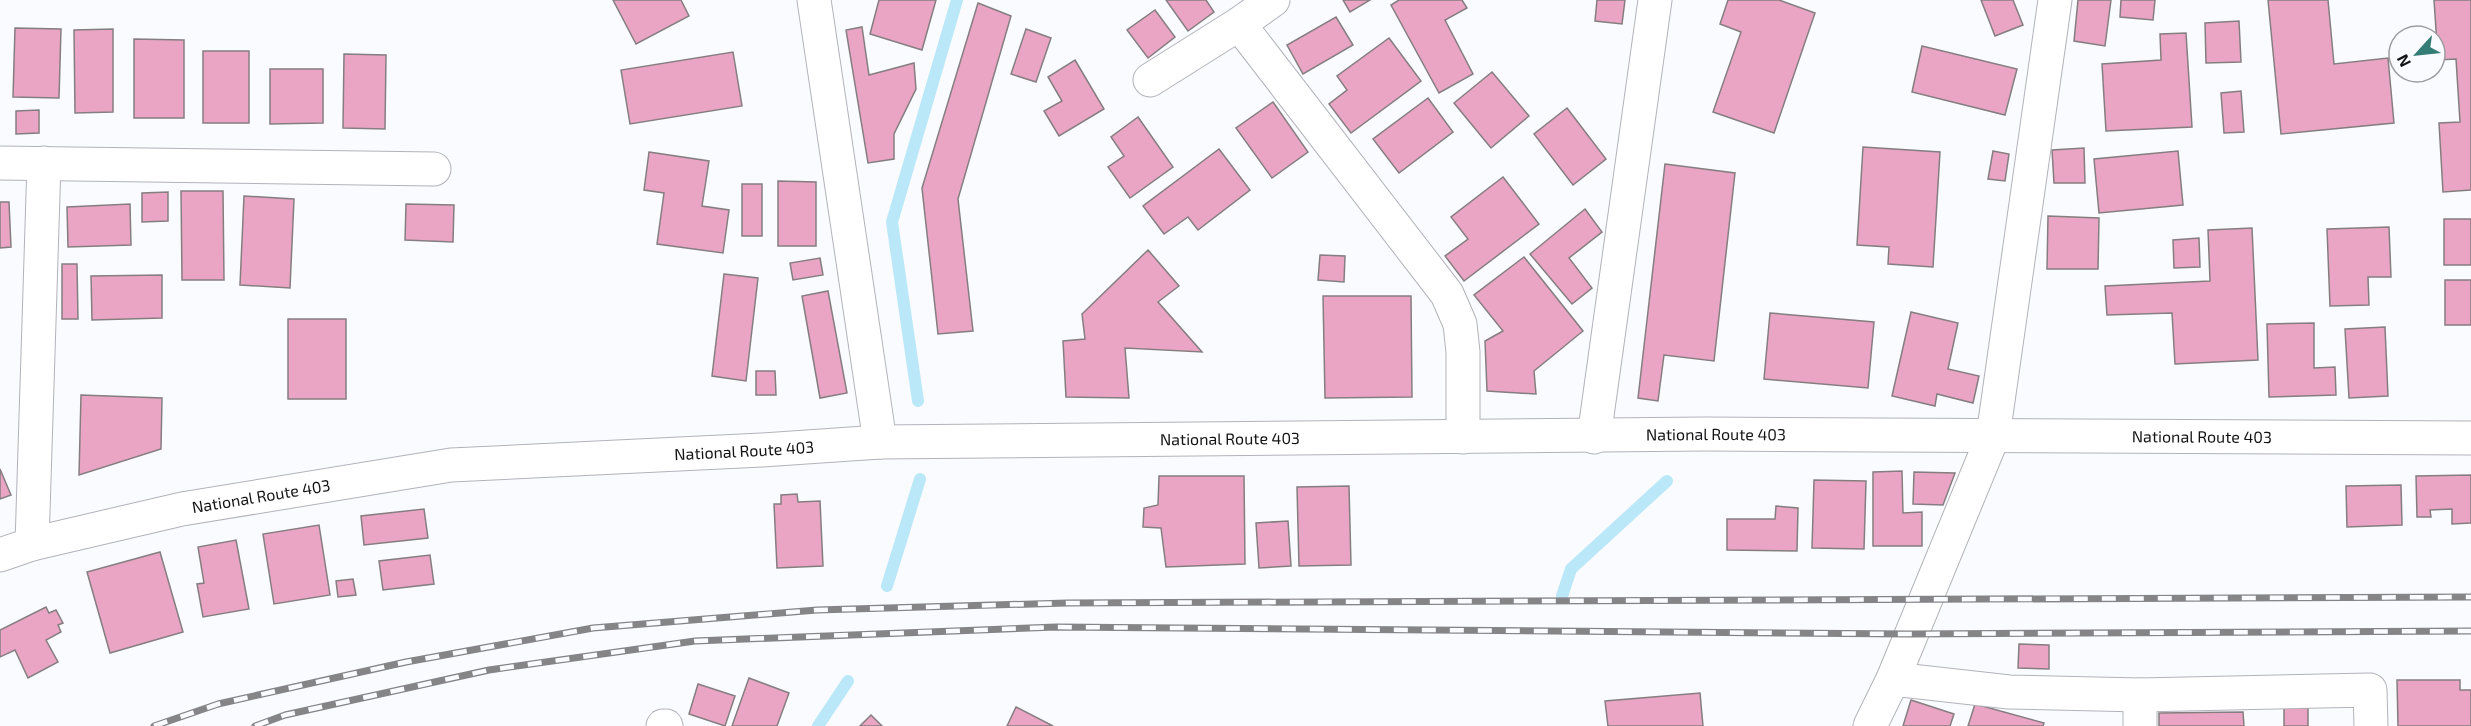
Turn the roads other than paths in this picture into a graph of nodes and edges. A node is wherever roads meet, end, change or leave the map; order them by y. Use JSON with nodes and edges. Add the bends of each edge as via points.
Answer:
{"nodes":[{"id":1,"x":814,"y":0,"type":"edge"},
{"id":2,"x":1273,"y":0,"type":"edge"},
{"id":3,"x":1655,"y":0,"type":"edge"},
{"id":4,"x":2055,"y":0,"type":"edge"},
{"id":5,"x":1239,"y":24,"type":"junction"},
{"id":6,"x":1150,"y":80,"type":"dead end"},
{"id":7,"x":0,"y":163,"type":"edge"},
{"id":8,"x":44,"y":164,"type":"junction"},
{"id":9,"x":434,"y":169,"type":"dead end"},
{"id":10,"x":1463,"y":436,"type":"junction"},
{"id":11,"x":1594,"y":436,"type":"junction"},
{"id":12,"x":1993,"y":436,"type":"junction"},
{"id":13,"x":2471,"y":438,"type":"edge"},
{"id":14,"x":880,"y":442,"type":"junction"},
{"id":15,"x":32,"y":544,"type":"junction"},
{"id":16,"x":0,"y":555,"type":"edge"},
{"id":17,"x":1893,"y":679,"type":"junction"},
{"id":18,"x":2140,"y":711,"type":"edge"},
{"id":19,"x":1870,"y":726,"type":"edge"},
{"id":20,"x":2371,"y":726,"type":"edge"}],
"edges":[{"from":1,"to":14,"type":"main road"},
{"from":2,"to":5,"type":"main road"},
{"from":3,"to":11,"type":"main road"},
{"from":4,"to":12,"type":"main road"},
{"from":5,"to":6,"type":"main road"},
{"from":5,"to":10,"type":"main road","via":[[1447,294],[1460,324]]},
{"from":7,"to":8,"type":"main road"},
{"from":8,"to":9,"type":"main road"},
{"from":8,"to":15,"type":"main road"},
{"from":10,"to":11,"type":"main road","name":"National Route 403"},
{"from":10,"to":14,"type":"main road","name":"National Route 403"},
{"from":11,"to":12,"type":"main road","name":"National Route 403"},
{"from":12,"to":13,"type":"main road","name":"National Route 403"},
{"from":12,"to":17,"type":"main road"},
{"from":14,"to":15,"type":"main road","name":"National Route 403","via":[[451,465],[182,509]]},
{"from":15,"to":16,"type":"main road","name":"National Route 403"},
{"from":17,"to":18,"type":"main road"},
{"from":17,"to":19,"type":"main road"},
{"from":18,"to":20,"type":"main road","via":[[2370,690]]}]}
